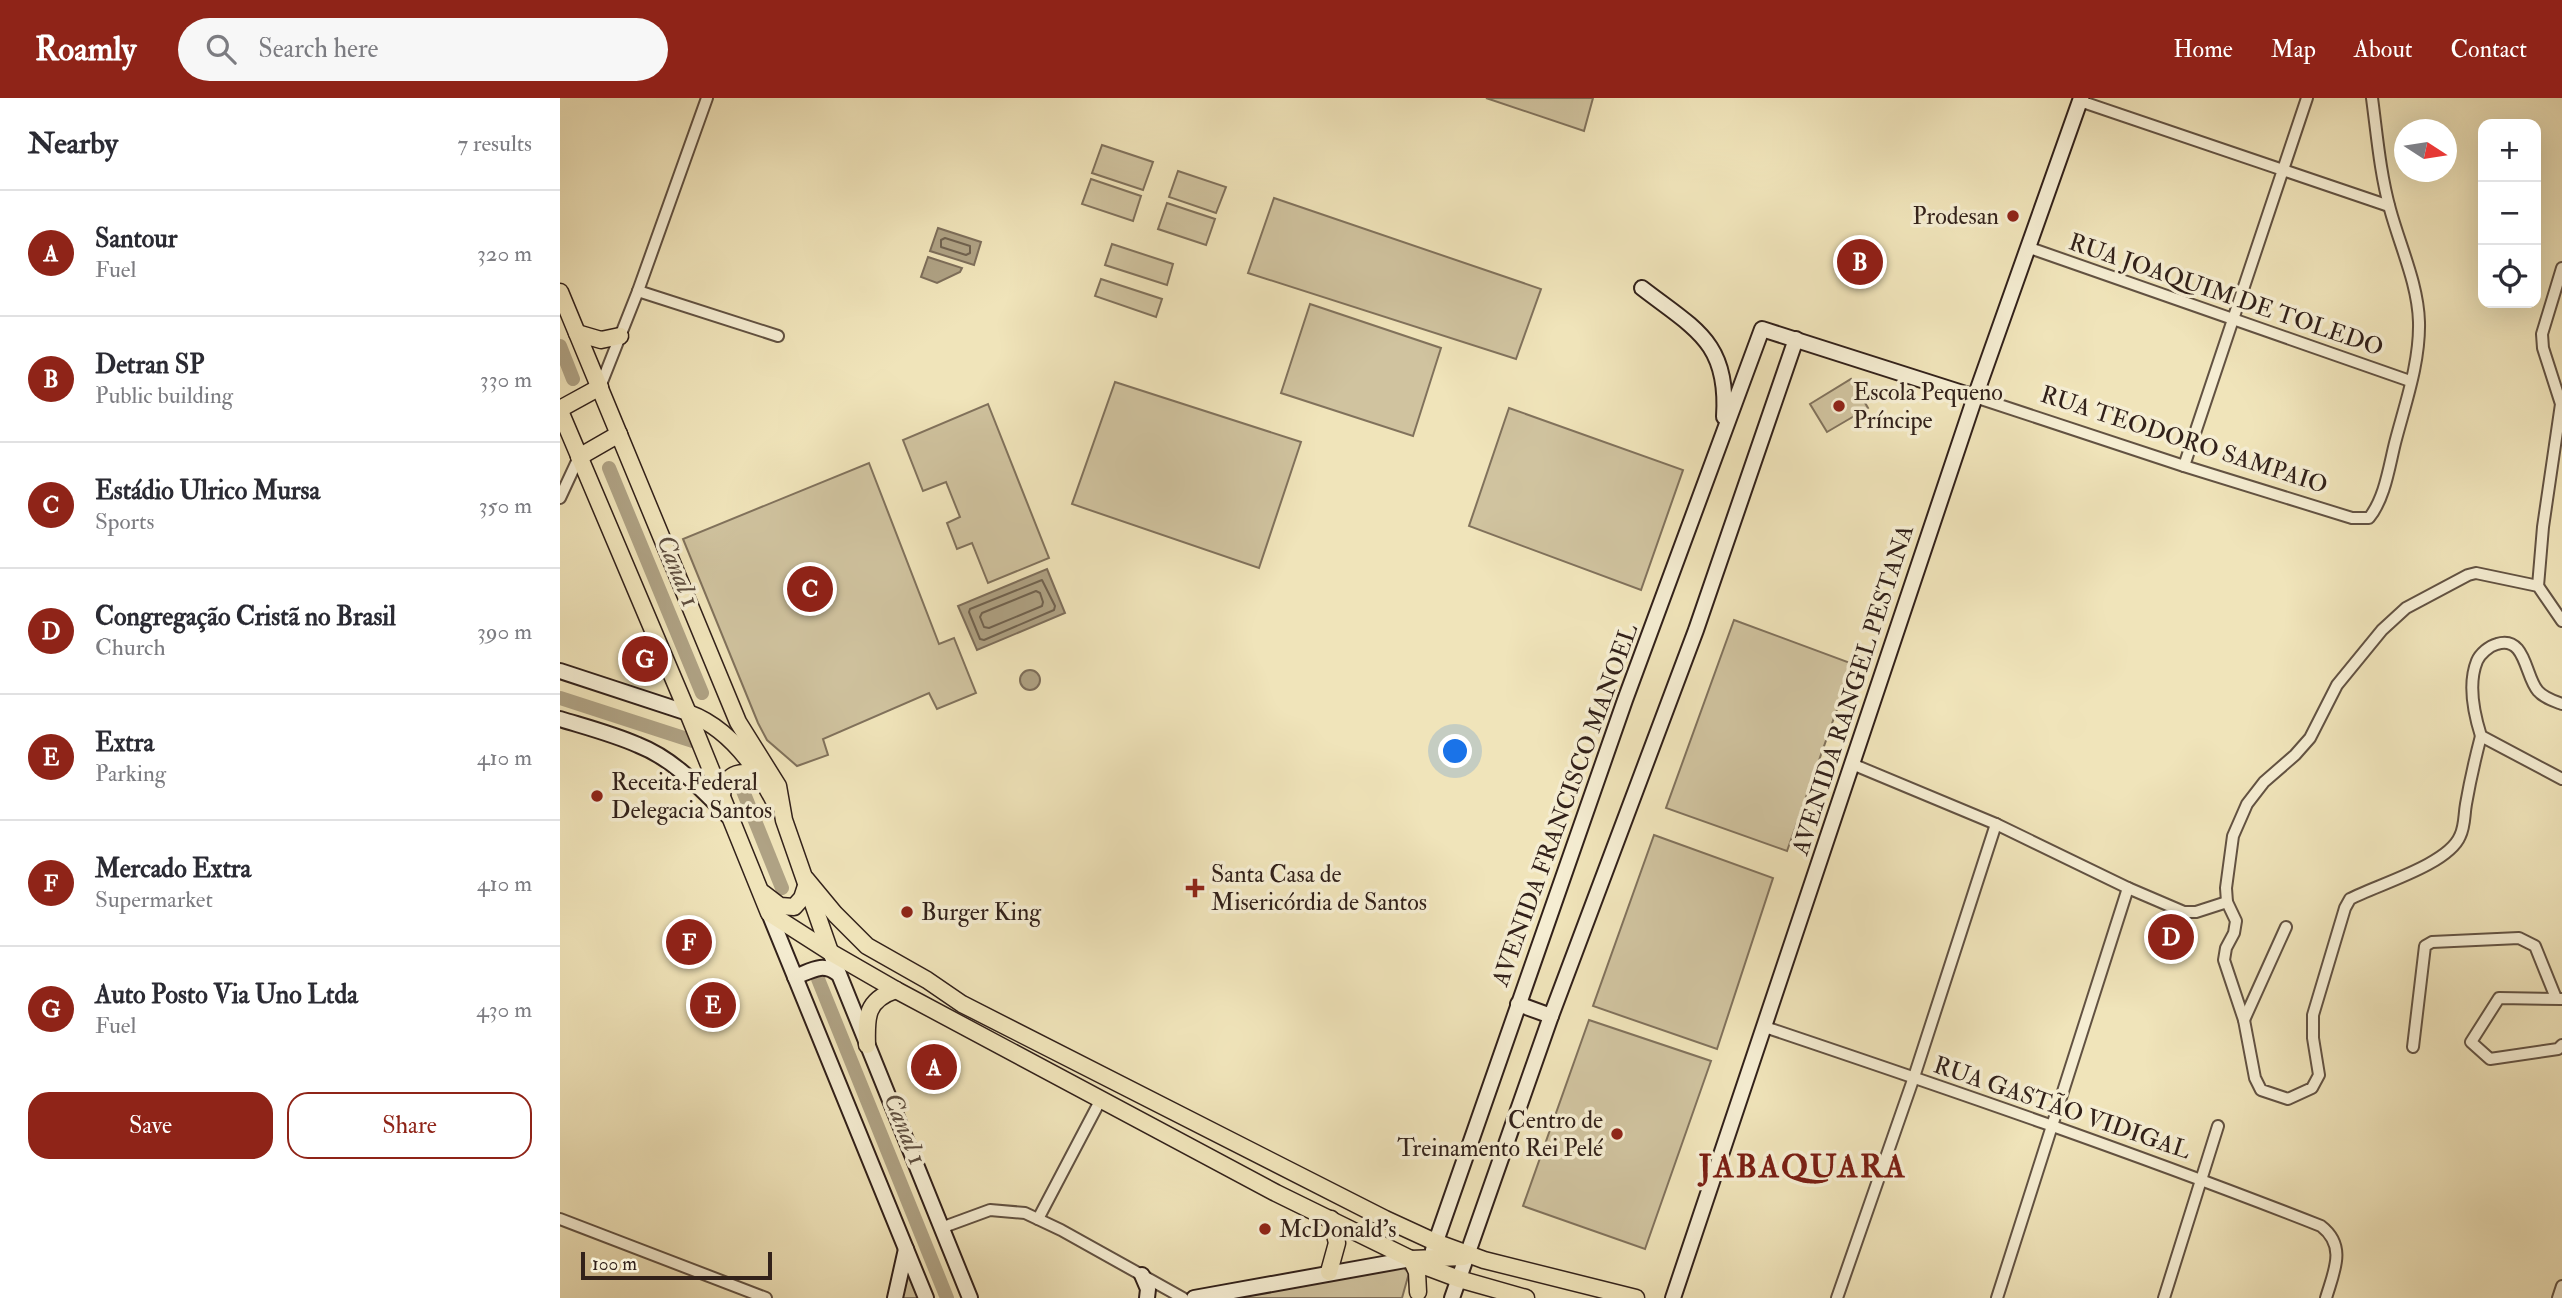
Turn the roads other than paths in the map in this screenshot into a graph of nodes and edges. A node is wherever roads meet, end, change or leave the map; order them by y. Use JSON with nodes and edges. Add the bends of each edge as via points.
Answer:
{"nodes":[{"id":1,"x":707,"y":98,"type":"edge"},
{"id":2,"x":2307,"y":98,"type":"edge"},
{"id":3,"x":2372,"y":98,"type":"edge"},
{"id":4,"x":2080,"y":100,"type":"edge"},
{"id":5,"x":2283,"y":170,"type":"junction"},
{"id":6,"x":2389,"y":206,"type":"junction"},
{"id":7,"x":2027,"y":247,"type":"junction"},
{"id":8,"x":2562,"y":268,"type":"edge"},
{"id":9,"x":1642,"y":288,"type":"dead end"},
{"id":10,"x":638,"y":291,"type":"junction"},
{"id":11,"x":560,"y":292,"type":"edge"},
{"id":12,"x":2234,"y":320,"type":"junction"},
{"id":13,"x":1767,"y":330,"type":"joint"},
{"id":14,"x":577,"y":333,"type":"junction"},
{"id":15,"x":620,"y":335,"type":"junction"},
{"id":16,"x":778,"y":335,"type":"dead end"},
{"id":17,"x":1793,"y":338,"type":"junction"},
{"id":18,"x":2410,"y":381,"type":"junction"},
{"id":19,"x":600,"y":387,"type":"junction"},
{"id":20,"x":1975,"y":397,"type":"junction"},
{"id":21,"x":560,"y":410,"type":"edge"},
{"id":22,"x":1723,"y":432,"type":"junction"},
{"id":23,"x":619,"y":435,"type":"junction"},
{"id":24,"x":579,"y":457,"type":"junction"},
{"id":25,"x":2184,"y":466,"type":"junction"},
{"id":26,"x":560,"y":498,"type":"edge"},
{"id":27,"x":2538,"y":586,"type":"junction"},
{"id":28,"x":2562,"y":621,"type":"edge"},
{"id":29,"x":560,"y":671,"type":"edge"},
{"id":30,"x":2562,"y":704,"type":"edge"},
{"id":31,"x":688,"y":713,"type":"junction"},
{"id":32,"x":560,"y":719,"type":"edge"},
{"id":33,"x":2481,"y":736,"type":"junction"},
{"id":34,"x":1852,"y":764,"type":"junction"},
{"id":35,"x":2562,"y":779,"type":"edge"},
{"id":36,"x":765,"y":785,"type":"junction"},
{"id":37,"x":722,"y":794,"type":"junction"},
{"id":38,"x":732,"y":819,"type":"junction"},
{"id":39,"x":784,"y":820,"type":"junction"},
{"id":40,"x":1996,"y":824,"type":"junction"},
{"id":41,"x":807,"y":881,"type":"junction"},
{"id":42,"x":2128,"y":888,"type":"junction"},
{"id":43,"x":761,"y":892,"type":"junction"},
{"id":44,"x":2227,"y":902,"type":"junction"},
{"id":45,"x":769,"y":913,"type":"junction"},
{"id":46,"x":2287,"y":927,"type":"dead end"},
{"id":47,"x":830,"y":952,"type":"junction"},
{"id":48,"x":837,"y":973,"type":"junction"},
{"id":49,"x":796,"y":977,"type":"junction"},
{"id":50,"x":896,"y":990,"type":"junction"},
{"id":51,"x":2559,"y":999,"type":"edge"},
{"id":52,"x":1521,"y":1005,"type":"junction"},
{"id":53,"x":1549,"y":1016,"type":"junction"},
{"id":54,"x":2244,"y":1020,"type":"junction"},
{"id":55,"x":1765,"y":1027,"type":"junction"},
{"id":56,"x":867,"y":1045,"type":"junction"},
{"id":57,"x":2562,"y":1045,"type":"edge"},
{"id":58,"x":2413,"y":1047,"type":"dead end"},
{"id":59,"x":1914,"y":1077,"type":"junction"},
{"id":60,"x":1100,"y":1101,"type":"junction"},
{"id":61,"x":2053,"y":1125,"type":"junction"},
{"id":62,"x":2218,"y":1126,"type":"dead end"},
{"id":63,"x":2203,"y":1179,"type":"junction"},
{"id":64,"x":560,"y":1219,"type":"edge"},
{"id":65,"x":1038,"y":1219,"type":"junction"},
{"id":66,"x":1331,"y":1219,"type":"junction"},
{"id":67,"x":942,"y":1228,"type":"junction"},
{"id":68,"x":906,"y":1249,"type":"junction"},
{"id":69,"x":1431,"y":1255,"type":"junction"},
{"id":70,"x":1467,"y":1256,"type":"junction"},
{"id":71,"x":1411,"y":1259,"type":"junction"},
{"id":72,"x":1329,"y":1272,"type":"junction"},
{"id":73,"x":1142,"y":1275,"type":"junction"},
{"id":74,"x":1459,"y":1279,"type":"junction"},
{"id":75,"x":2562,"y":1286,"type":"edge"},
{"id":76,"x":1417,"y":1295,"type":"edge"},
{"id":77,"x":766,"y":1298,"type":"edge"},
{"id":78,"x":895,"y":1298,"type":"edge"},
{"id":79,"x":926,"y":1298,"type":"edge"},
{"id":80,"x":970,"y":1298,"type":"edge"},
{"id":81,"x":1147,"y":1298,"type":"edge"},
{"id":82,"x":1183,"y":1298,"type":"edge"},
{"id":83,"x":1194,"y":1298,"type":"edge"},
{"id":84,"x":1452,"y":1298,"type":"edge"},
{"id":85,"x":1526,"y":1298,"type":"edge"},
{"id":86,"x":1636,"y":1298,"type":"edge"},
{"id":87,"x":1673,"y":1298,"type":"edge"},
{"id":88,"x":1837,"y":1298,"type":"edge"},
{"id":89,"x":1997,"y":1298,"type":"edge"},
{"id":90,"x":2164,"y":1298,"type":"edge"},
{"id":91,"x":2326,"y":1298,"type":"edge"},
{"id":92,"x":2558,"y":1298,"type":"edge"}],
"edges":[{"from":1,"to":10,"type":"street"},
{"from":2,"to":5,"type":"street"},
{"from":3,"to":6,"type":"street"},
{"from":4,"to":5,"type":"street"},
{"from":4,"to":7,"type":"street","name":"AVENIDA RANGEL PESTANA"},
{"from":5,"to":6,"type":"street"},
{"from":5,"to":12,"type":"street"},
{"from":6,"to":18,"type":"street","via":[[2416,296],[2417,345]]},
{"from":7,"to":12,"type":"street","name":"RUA JOAQUIM DE TOLEDO"},
{"from":7,"to":20,"type":"street","name":"AVENIDA RANGEL PESTANA"},
{"from":8,"to":27,"type":"street","via":[[2542,334],[2561,404]]},
{"from":9,"to":22,"type":"street","via":[[1694,328],[1715,354],[1725,382]]},
{"from":10,"to":15,"type":"street"},
{"from":10,"to":16,"type":"street"},
{"from":11,"to":14,"type":"main road"},
{"from":12,"to":18,"type":"street","name":"RUA JOAQUIM DE TOLEDO"},
{"from":12,"to":25,"type":"street"},
{"from":13,"to":17,"type":"street","name":"RUA TEODORO SAMPAIO"},
{"from":13,"to":22,"type":"street","name":"AVENIDA FRANCISCO MANOEL"},
{"from":14,"to":15,"type":"main road","via":[[601,340]]},
{"from":14,"to":19,"type":"main road"},
{"from":15,"to":19,"type":"street"},
{"from":17,"to":20,"type":"street","name":"RUA TEODORO SAMPAIO"},
{"from":17,"to":53,"type":"street","via":[[1696,630]]},
{"from":18,"to":25,"type":"street","name":"RUA TEODORO SAMPAIO","via":[[2376,509],[2369,518],[2352,518]]},
{"from":19,"to":21,"type":"main road"},
{"from":19,"to":23,"type":"main road"},
{"from":20,"to":25,"type":"street","name":"RUA TEODORO SAMPAIO"},
{"from":20,"to":34,"type":"street","name":"AVENIDA RANGEL PESTANA"},
{"from":21,"to":24,"type":"main road"},
{"from":22,"to":52,"type":"street","name":"AVENIDA FRANCISCO MANOEL"},
{"from":23,"to":24,"type":"main road"},
{"from":23,"to":39,"type":"main road","via":[[738,722],[778,786]]},
{"from":24,"to":26,"type":"street"},
{"from":24,"to":31,"type":"main road"},
{"from":27,"to":28,"type":"street"},
{"from":27,"to":44,"type":"street","via":[[2468,575],[2406,608],[2382,630],[2337,685],[2310,738],[2247,804],[2233,836]]},
{"from":29,"to":31,"type":"street"},
{"from":30,"to":33,"type":"street","via":[[2538,691],[2521,652],[2501,642],[2477,660],[2473,684]]},
{"from":31,"to":36,"type":"main road","via":[[714,724]]},
{"from":31,"to":37,"type":"main road"},
{"from":32,"to":38,"type":"street","via":[[640,745],[661,757]]},
{"from":33,"to":35,"type":"street"},
{"from":33,"to":54,"type":"street","via":[[2460,837],[2453,847],[2415,871],[2350,899],[2345,908],[2313,1015],[2319,1075],[2312,1088],[2288,1099],[2261,1090]]},
{"from":34,"to":40,"type":"street"},
{"from":34,"to":55,"type":"street","name":"AVENIDA RANGEL PESTANA"},
{"from":36,"to":37,"type":"main road","via":[[744,772],[728,778]]},
{"from":36,"to":39,"type":"main road"},
{"from":37,"to":38,"type":"main road"},
{"from":38,"to":43,"type":"main road"},
{"from":39,"to":41,"type":"main road"},
{"from":40,"to":42,"type":"street"},
{"from":40,"to":59,"type":"street"},
{"from":41,"to":43,"type":"main road","via":[[794,907],[780,906]]},
{"from":41,"to":47,"type":"main road"},
{"from":41,"to":69,"type":"main road","via":[[867,946],[962,1004],[1385,1219]]},
{"from":42,"to":44,"type":"street","via":[[2184,912]]},
{"from":42,"to":61,"type":"street"},
{"from":43,"to":45,"type":"main road"},
{"from":44,"to":54,"type":"street","via":[[2236,921],[2224,960]]},
{"from":45,"to":47,"type":"main road"},
{"from":45,"to":49,"type":"street"},
{"from":46,"to":54,"type":"street"},
{"from":47,"to":48,"type":"street"},
{"from":47,"to":50,"type":"main road"},
{"from":48,"to":49,"type":"street","via":[[822,966]]},
{"from":48,"to":56,"type":"street"},
{"from":49,"to":68,"type":"street"},
{"from":50,"to":56,"type":"main road","via":[[870,1007]]},
{"from":50,"to":60,"type":"main road"},
{"from":51,"to":57,"type":"street","via":[[2499,998],[2471,1042],[2490,1059]]},
{"from":51,"to":58,"type":"street","via":[[2535,946],[2519,938],[2432,942],[2425,946]]},
{"from":52,"to":53,"type":"street"},
{"from":52,"to":69,"type":"street","name":"AVENIDA FRANCISCO MANOEL"},
{"from":53,"to":70,"type":"street"},
{"from":55,"to":59,"type":"street","name":"RUA GASTÃO VIDIGAL"},
{"from":55,"to":87,"type":"street","name":"AVENIDA RANGEL PESTANA"},
{"from":56,"to":67,"type":"street"},
{"from":59,"to":61,"type":"street","name":"RUA GASTÃO VIDIGAL"},
{"from":59,"to":88,"type":"street"},
{"from":60,"to":65,"type":"street"},
{"from":60,"to":66,"type":"main road"},
{"from":61,"to":63,"type":"street","name":"RUA GASTÃO VIDIGAL"},
{"from":61,"to":89,"type":"street"},
{"from":62,"to":63,"type":"street"},
{"from":63,"to":90,"type":"street"},
{"from":63,"to":91,"type":"street","name":"RUA GASTÃO VIDIGAL","via":[[2331,1234],[2336,1264]]},
{"from":64,"to":77,"type":"street"},
{"from":65,"to":67,"type":"street","via":[[990,1209]]},
{"from":65,"to":73,"type":"street"},
{"from":66,"to":71,"type":"main road"},
{"from":66,"to":72,"type":"main road","via":[[1337,1243]]},
{"from":67,"to":80,"type":"street"},
{"from":68,"to":78,"type":"street"},
{"from":68,"to":79,"type":"street"},
{"from":69,"to":70,"type":"main road"},
{"from":69,"to":71,"type":"main road"},
{"from":69,"to":74,"type":"main road"},
{"from":69,"to":76,"type":"street","name":"AVENIDA FRANCISCO MANOEL"},
{"from":70,"to":74,"type":"street"},
{"from":70,"to":86,"type":"main road"},
{"from":71,"to":72,"type":"street"},
{"from":71,"to":76,"type":"main road","via":[[1417,1272]]},
{"from":72,"to":83,"type":"street"},
{"from":73,"to":81,"type":"street"},
{"from":73,"to":82,"type":"street"},
{"from":74,"to":84,"type":"street"},
{"from":74,"to":85,"type":"main road"},
{"from":75,"to":92,"type":"street"}]}
